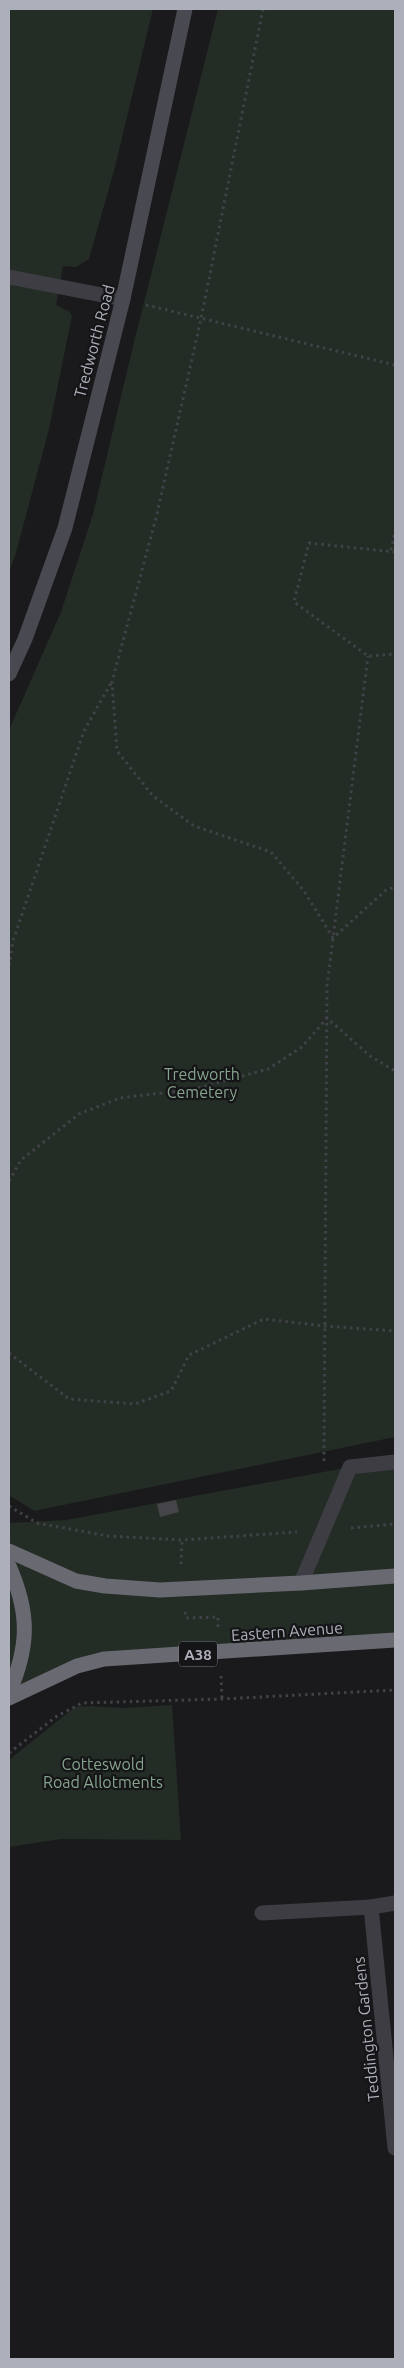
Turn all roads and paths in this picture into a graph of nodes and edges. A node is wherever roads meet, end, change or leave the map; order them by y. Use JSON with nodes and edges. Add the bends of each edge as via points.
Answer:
{"nodes":[{"id":1,"x":185,"y":9,"type":"edge"},
{"id":2,"x":263,"y":9,"type":"edge"},
{"id":3,"x":9,"y":277,"type":"edge"},
{"id":4,"x":123,"y":299,"type":"junction"},
{"id":5,"x":201,"y":319,"type":"junction"},
{"id":6,"x":395,"y":365,"type":"edge"},
{"id":7,"x":395,"y":532,"type":"edge"},
{"id":8,"x":391,"y":550,"type":"junction"},
{"id":9,"x":395,"y":552,"type":"edge"},
{"id":10,"x":395,"y":654,"type":"edge"},
{"id":11,"x":368,"y":656,"type":"junction"},
{"id":12,"x":9,"y":674,"type":"edge"},
{"id":13,"x":112,"y":682,"type":"junction"},
{"id":14,"x":395,"y":887,"type":"edge"},
{"id":15,"x":333,"y":938,"type":"junction"},
{"id":16,"x":9,"y":966,"type":"edge"},
{"id":17,"x":327,"y":1018,"type":"junction"},
{"id":18,"x":395,"y":1071,"type":"edge"},
{"id":19,"x":9,"y":1181,"type":"edge"},
{"id":20,"x":325,"y":1326,"type":"junction"},
{"id":21,"x":395,"y":1331,"type":"edge"},
{"id":22,"x":9,"y":1353,"type":"edge"},
{"id":23,"x":324,"y":1462,"type":"dead end"},
{"id":24,"x":395,"y":1462,"type":"edge"},
{"id":25,"x":9,"y":1506,"type":"edge"},
{"id":26,"x":395,"y":1524,"type":"edge"},
{"id":27,"x":324,"y":1530,"type":"junction"},
{"id":28,"x":182,"y":1540,"type":"junction"},
{"id":29,"x":9,"y":1552,"type":"edge"},
{"id":30,"x":9,"y":1566,"type":"edge"},
{"id":31,"x":395,"y":1576,"type":"edge"},
{"id":32,"x":301,"y":1583,"type":"junction"},
{"id":33,"x":181,"y":1588,"type":"junction"},
{"id":34,"x":395,"y":1640,"type":"edge"},
{"id":35,"x":219,"y":1653,"type":"junction"},
{"id":36,"x":395,"y":1690,"type":"edge"},
{"id":37,"x":9,"y":1693,"type":"edge"},
{"id":38,"x":9,"y":1698,"type":"edge"},
{"id":39,"x":222,"y":1699,"type":"junction"},
{"id":40,"x":9,"y":1753,"type":"edge"},
{"id":41,"x":395,"y":1903,"type":"edge"},
{"id":42,"x":371,"y":1907,"type":"junction"},
{"id":43,"x":262,"y":1913,"type":"dead end"},
{"id":44,"x":395,"y":2148,"type":"edge"}],
"edges":[{"from":1,"to":4,"type":"street","name":"Tredworth Road"},
{"from":2,"to":5,"type":"path"},
{"from":3,"to":4,"type":"street"},
{"from":4,"to":5,"type":"path"},
{"from":4,"to":12,"type":"street","name":"Tredworth Road","via":[[65,528]]},
{"from":5,"to":6,"type":"path"},
{"from":5,"to":13,"type":"path","via":[[156,518]]},
{"from":7,"to":8,"type":"path"},
{"from":8,"to":9,"type":"path"},
{"from":8,"to":11,"type":"path","via":[[309,543],[294,602]]},
{"from":10,"to":11,"type":"path"},
{"from":11,"to":15,"type":"path"},
{"from":13,"to":15,"type":"path","via":[[117,751],[153,796],[194,826],[271,852],[304,891]]},
{"from":13,"to":16,"type":"path","via":[[84,731],[13,941]]},
{"from":14,"to":15,"type":"path","via":[[386,890]]},
{"from":15,"to":17,"type":"path"},
{"from":17,"to":18,"type":"path","via":[[370,1056]]},
{"from":17,"to":19,"type":"path","via":[[302,1047],[268,1069],[195,1089],[120,1098],[79,1114],[21,1160]]},
{"from":17,"to":20,"type":"path"},
{"from":20,"to":21,"type":"path"},
{"from":20,"to":22,"type":"path","via":[[264,1318],[189,1355],[171,1391],[135,1404],[69,1399]]},
{"from":20,"to":23,"type":"path"},
{"from":24,"to":27,"type":"street","via":[[350,1467]]},
{"from":25,"to":28,"type":"path","via":[[37,1523],[108,1536]]},
{"from":26,"to":27,"type":"path"},
{"from":27,"to":28,"type":"path"},
{"from":27,"to":32,"type":"street"},
{"from":28,"to":33,"type":"path"},
{"from":29,"to":33,"type":"highway","via":[[76,1581],[160,1590]]},
{"from":30,"to":37,"type":"highway","via":[[25,1620],[21,1666]]},
{"from":31,"to":32,"type":"highway"},
{"from":32,"to":33,"type":"highway"},
{"from":33,"to":35,"type":"path","via":[[186,1618],[218,1617]]},
{"from":34,"to":35,"type":"highway","name":"Eastern Avenue","number":"A38"},
{"from":35,"to":38,"type":"highway","name":"Eastern Avenue","number":"A38","via":[[104,1659],[77,1666]]},
{"from":35,"to":39,"type":"path"},
{"from":36,"to":39,"type":"path"},
{"from":39,"to":40,"type":"path","via":[[82,1703],[58,1716]]},
{"from":41,"to":42,"type":"street"},
{"from":42,"to":43,"type":"street"},
{"from":42,"to":44,"type":"street","name":"Teddington Gardens"}]}
